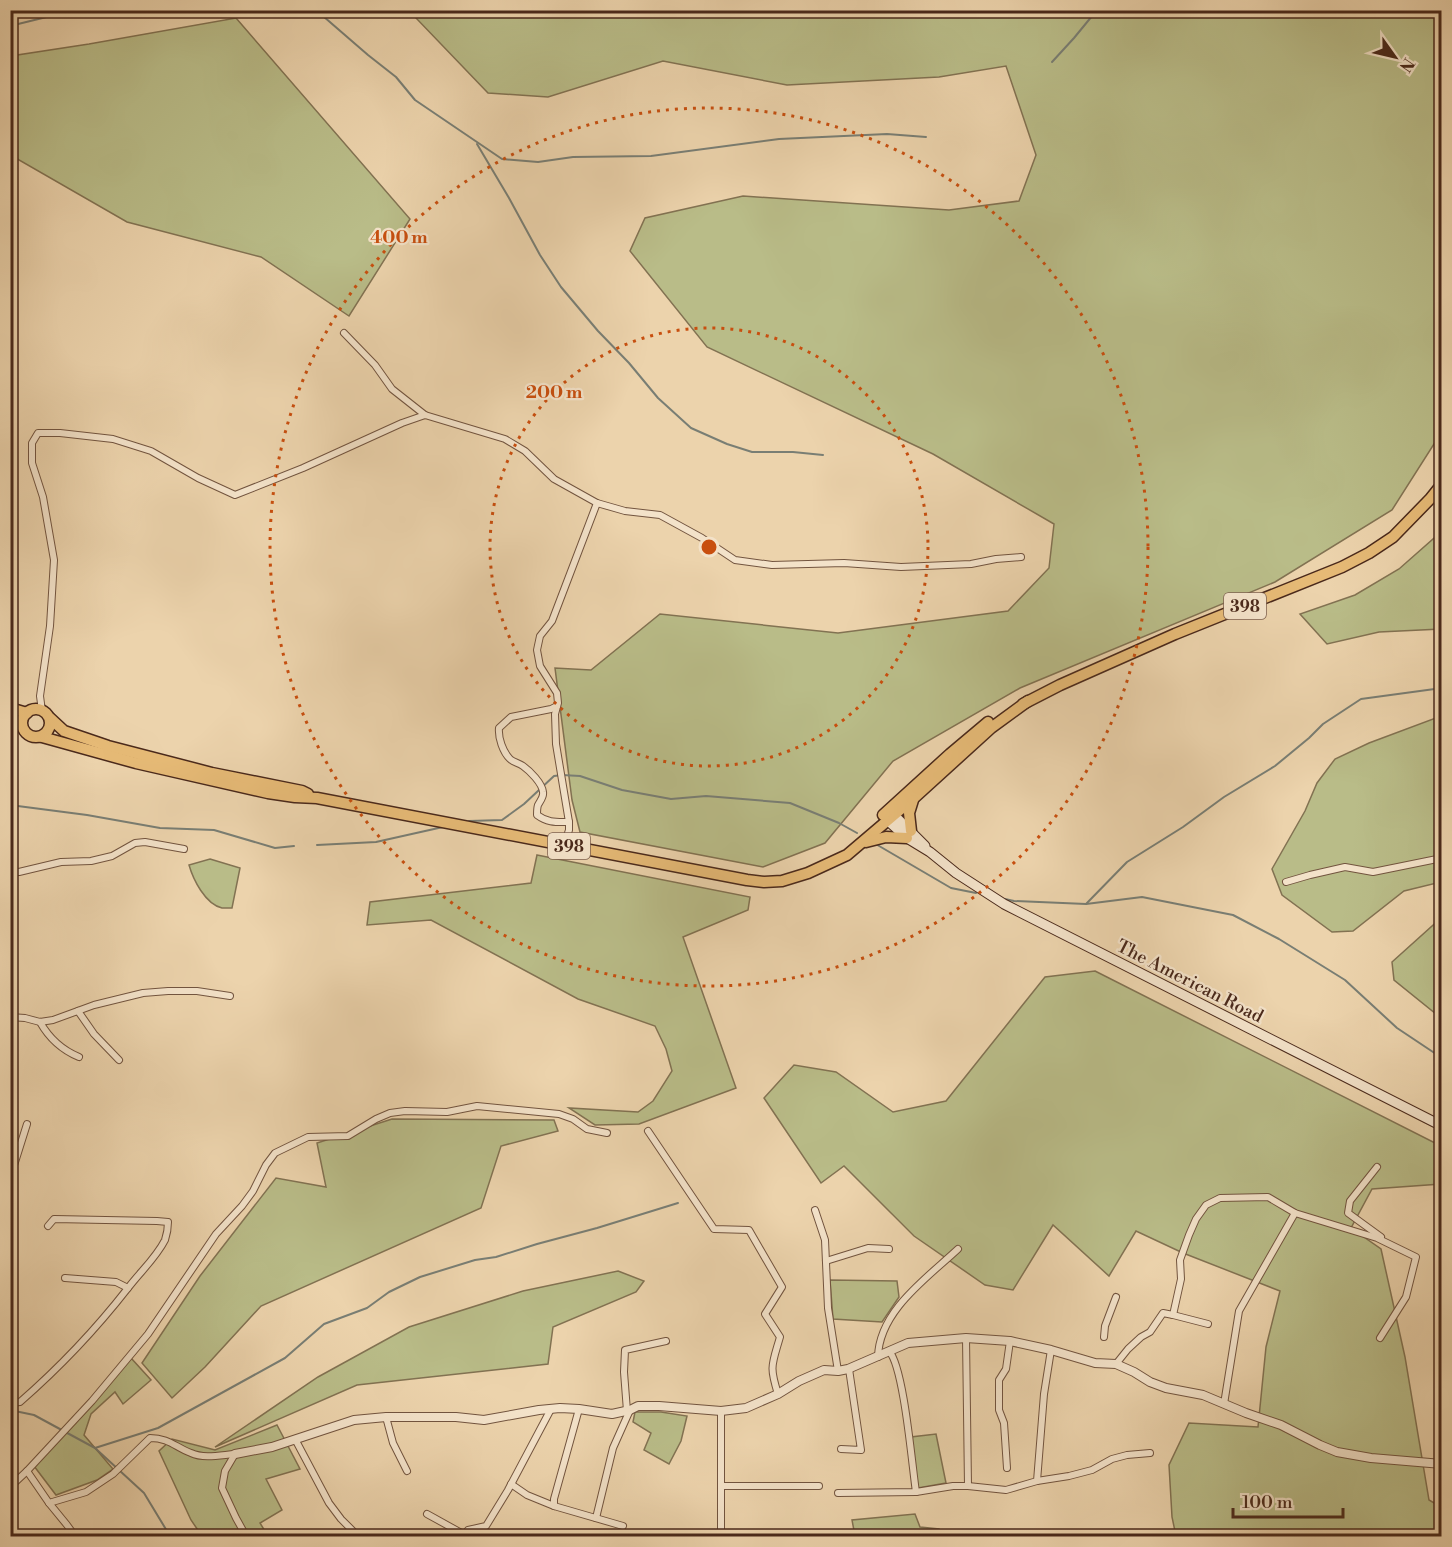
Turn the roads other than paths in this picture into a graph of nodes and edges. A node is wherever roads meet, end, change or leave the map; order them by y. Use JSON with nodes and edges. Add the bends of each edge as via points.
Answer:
{"nodes":[{"id":1,"x":344,"y":333,"type":"dead end"},
{"id":2,"x":426,"y":415,"type":"junction"},
{"id":3,"x":1442,"y":484,"type":"edge"},
{"id":4,"x":597,"y":503,"type":"junction"},
{"id":5,"x":1021,"y":557,"type":"dead end"},
{"id":6,"x":1028,"y":701,"type":"junction"},
{"id":7,"x":557,"y":706,"type":"junction"},
{"id":8,"x":10,"y":708,"type":"edge"},
{"id":9,"x":27,"y":713,"type":"junction"},
{"id":10,"x":46,"y":714,"type":"junction"},
{"id":11,"x":10,"y":723,"type":"edge"},
{"id":12,"x":23,"y":729,"type":"junction"},
{"id":13,"x":42,"y":736,"type":"junction"},
{"id":14,"x":137,"y":759,"type":"junction"},
{"id":15,"x":914,"y":798,"type":"junction"},
{"id":16,"x":889,"y":816,"type":"junction"},
{"id":17,"x":569,"y":822,"type":"junction"},
{"id":18,"x":909,"y":835,"type":"junction"},
{"id":19,"x":860,"y":844,"type":"junction"},
{"id":20,"x":564,"y":845,"type":"junction"},
{"id":21,"x":184,"y":849,"type":"dead end"},
{"id":22,"x":1442,"y":858,"type":"edge"},
{"id":23,"x":821,"y":868,"type":"junction"},
{"id":24,"x":10,"y":871,"type":"edge"},
{"id":25,"x":1286,"y":882,"type":"dead end"},
{"id":26,"x":230,"y":996,"type":"dead end"},
{"id":27,"x":78,"y":1011,"type":"junction"},
{"id":28,"x":10,"y":1017,"type":"edge"},
{"id":29,"x":39,"y":1022,"type":"junction"},
{"id":30,"x":79,"y":1057,"type":"dead end"},
{"id":31,"x":119,"y":1060,"type":"dead end"},
{"id":32,"x":27,"y":1124,"type":"dead end"},
{"id":33,"x":1442,"y":1126,"type":"edge"},
{"id":34,"x":648,"y":1131,"type":"dead end"},
{"id":35,"x":607,"y":1133,"type":"dead end"},
{"id":36,"x":1377,"y":1167,"type":"dead end"},
{"id":37,"x":10,"y":1178,"type":"edge"},
{"id":38,"x":815,"y":1210,"type":"dead end"},
{"id":39,"x":1295,"y":1213,"type":"junction"},
{"id":40,"x":48,"y":1226,"type":"dead end"},
{"id":41,"x":1381,"y":1240,"type":"junction"},
{"id":42,"x":889,"y":1249,"type":"dead end"},
{"id":43,"x":958,"y":1249,"type":"dead end"},
{"id":44,"x":826,"y":1261,"type":"junction"},
{"id":45,"x":65,"y":1278,"type":"dead end"},
{"id":46,"x":128,"y":1288,"type":"junction"},
{"id":47,"x":1116,"y":1297,"type":"dead end"},
{"id":48,"x":1173,"y":1315,"type":"junction"},
{"id":49,"x":1208,"y":1324,"type":"dead end"},
{"id":50,"x":1104,"y":1337,"type":"dead end"},
{"id":51,"x":966,"y":1338,"type":"junction"},
{"id":52,"x":1380,"y":1338,"type":"dead end"},
{"id":53,"x":666,"y":1341,"type":"dead end"},
{"id":54,"x":1010,"y":1341,"type":"junction"},
{"id":55,"x":1051,"y":1350,"type":"junction"},
{"id":56,"x":889,"y":1351,"type":"junction"},
{"id":57,"x":878,"y":1357,"type":"junction"},
{"id":58,"x":1116,"y":1364,"type":"junction"},
{"id":59,"x":849,"y":1369,"type":"junction"},
{"id":60,"x":838,"y":1371,"type":"junction"},
{"id":61,"x":778,"y":1394,"type":"junction"},
{"id":62,"x":10,"y":1403,"type":"edge"},
{"id":63,"x":1224,"y":1404,"type":"junction"},
{"id":64,"x":579,"y":1408,"type":"junction"},
{"id":65,"x":551,"y":1409,"type":"junction"},
{"id":66,"x":628,"y":1411,"type":"junction"},
{"id":67,"x":721,"y":1411,"type":"junction"},
{"id":68,"x":386,"y":1417,"type":"junction"},
{"id":69,"x":295,"y":1439,"type":"junction"},
{"id":70,"x":841,"y":1449,"type":"dead end"},
{"id":71,"x":1150,"y":1453,"type":"dead end"},
{"id":72,"x":235,"y":1454,"type":"junction"},
{"id":73,"x":1442,"y":1464,"type":"edge"},
{"id":74,"x":1007,"y":1468,"type":"dead end"},
{"id":75,"x":27,"y":1471,"type":"junction"},
{"id":76,"x":407,"y":1471,"type":"dead end"},
{"id":77,"x":1037,"y":1481,"type":"junction"},
{"id":78,"x":511,"y":1484,"type":"junction"},
{"id":79,"x":721,"y":1486,"type":"junction"},
{"id":80,"x":819,"y":1486,"type":"dead end"},
{"id":81,"x":969,"y":1486,"type":"junction"},
{"id":82,"x":10,"y":1487,"type":"edge"},
{"id":83,"x":916,"y":1492,"type":"junction"},
{"id":84,"x":838,"y":1493,"type":"dead end"},
{"id":85,"x":49,"y":1503,"type":"junction"},
{"id":86,"x":554,"y":1506,"type":"junction"},
{"id":87,"x":427,"y":1514,"type":"dead end"},
{"id":88,"x":596,"y":1518,"type":"junction"},
{"id":89,"x":623,"y":1526,"type":"dead end"},
{"id":90,"x":721,"y":1531,"type":"dead end"},
{"id":91,"x":464,"y":1535,"type":"edge"},
{"id":92,"x":75,"y":1536,"type":"edge"},
{"id":93,"x":246,"y":1536,"type":"edge"},
{"id":94,"x":358,"y":1536,"type":"edge"}],
"edges":[{"from":1,"to":2,"type":"street","via":[[392,389]]},
{"from":2,"to":4,"type":"street","via":[[505,439],[525,451],[554,479]]},
{"from":2,"to":10,"type":"street","via":[[235,495],[142,448],[113,439],[38,433],[32,443],[32,463],[43,497],[54,560],[40,696]]},
{"from":3,"to":6,"type":"main road","number":"398","via":[[1393,537],[1360,558],[1175,634]]},
{"from":4,"to":5,"type":"street","via":[[625,512],[660,515],[735,560],[772,565],[844,563],[901,567]]},
{"from":4,"to":7,"type":"street","via":[[537,650],[540,666],[557,693]]},
{"from":6,"to":15,"type":"main road","number":"398"},
{"from":6,"to":16,"type":"main road","number":"398","via":[[993,718],[950,754]]},
{"from":7,"to":17,"type":"street","via":[[556,744]]},
{"from":7,"to":17,"type":"street","via":[[511,717],[499,728],[498,735],[511,760],[521,765],[543,791],[537,815],[550,822]]},
{"from":8,"to":9,"type":"main road"},
{"from":9,"to":10,"type":"main road","via":[[31,710]]},
{"from":9,"to":12,"type":"main road"},
{"from":10,"to":13,"type":"main road","via":[[49,729]]},
{"from":10,"to":14,"type":"main road","number":"398","via":[[64,731]]},
{"from":11,"to":12,"type":"main road","number":"398"},
{"from":12,"to":13,"type":"main road","number":"398","via":[[31,736]]},
{"from":13,"to":14,"type":"main road","number":"398"},
{"from":14,"to":20,"type":"main road","number":"398"},
{"from":15,"to":16,"type":"main road","number":"398"},
{"from":15,"to":18,"type":"main road"},
{"from":16,"to":18,"type":"main road","name":"The American Road"},
{"from":16,"to":19,"type":"main road","number":"398"},
{"from":16,"to":23,"type":"main road","number":"398"},
{"from":17,"to":20,"type":"street"},
{"from":18,"to":19,"type":"main road"},
{"from":18,"to":33,"type":"main road","name":"The American Road","via":[[979,888],[1031,919]]},
{"from":19,"to":23,"type":"main road","number":"398"},
{"from":20,"to":23,"type":"main road","number":"398","via":[[764,882],[782,881]]},
{"from":21,"to":24,"type":"street","via":[[135,843],[112,856],[91,861]]},
{"from":22,"to":25,"type":"street","via":[[1373,872],[1345,867]]},
{"from":26,"to":27,"type":"street","via":[[196,991],[143,993]]},
{"from":27,"to":29,"type":"street"},
{"from":27,"to":31,"type":"street"},
{"from":28,"to":29,"type":"street"},
{"from":29,"to":30,"type":"street","via":[[59,1046]]},
{"from":32,"to":37,"type":"street"},
{"from":34,"to":61,"type":"street","via":[[714,1229],[748,1230],[782,1287],[765,1314],[780,1337],[771,1366]]},
{"from":35,"to":75,"type":"street","via":[[587,1129],[559,1114],[477,1106],[447,1112],[390,1113],[348,1136],[308,1137],[275,1153],[253,1191],[216,1234],[148,1334]]},
{"from":36,"to":41,"type":"street","via":[[1350,1201],[1348,1213]]},
{"from":38,"to":44,"type":"street","via":[[825,1240]]},
{"from":39,"to":41,"type":"street"},
{"from":39,"to":48,"type":"street","via":[[1268,1197],[1220,1198],[1206,1204],[1180,1260],[1181,1279]]},
{"from":39,"to":63,"type":"street","via":[[1239,1311]]},
{"from":40,"to":46,"type":"street","via":[[54,1219],[168,1222],[164,1241]]},
{"from":41,"to":52,"type":"street","via":[[1416,1257],[1406,1297]]},
{"from":42,"to":44,"type":"street","via":[[868,1248]]},
{"from":43,"to":57,"type":"street","via":[[902,1301],[888,1320],[878,1344]]},
{"from":44,"to":60,"type":"street","via":[[828,1308]]},
{"from":45,"to":46,"type":"street","via":[[116,1282]]},
{"from":46,"to":62,"type":"street","via":[[44,1381],[20,1402]]},
{"from":47,"to":50,"type":"street"},
{"from":48,"to":49,"type":"street"},
{"from":48,"to":58,"type":"street","via":[[1163,1313],[1150,1332]]},
{"from":51,"to":54,"type":"street"},
{"from":51,"to":56,"type":"street","via":[[908,1343]]},
{"from":51,"to":81,"type":"street"},
{"from":53,"to":66,"type":"street","via":[[625,1350]]},
{"from":54,"to":55,"type":"street"},
{"from":54,"to":74,"type":"street","via":[[1006,1369],[999,1380]]},
{"from":55,"to":58,"type":"street","via":[[1095,1363]]},
{"from":55,"to":77,"type":"street"},
{"from":56,"to":57,"type":"street"},
{"from":56,"to":83,"type":"street","via":[[900,1378]]},
{"from":57,"to":59,"type":"street"},
{"from":58,"to":63,"type":"street","via":[[1166,1388],[1203,1395]]},
{"from":59,"to":60,"type":"street"},
{"from":59,"to":70,"type":"street","via":[[861,1450]]},
{"from":60,"to":61,"type":"street","via":[[824,1370]]},
{"from":61,"to":67,"type":"street","via":[[746,1408]]},
{"from":63,"to":73,"type":"street","via":[[1337,1452]]},
{"from":64,"to":65,"type":"street"},
{"from":64,"to":66,"type":"street","via":[[612,1414]]},
{"from":64,"to":86,"type":"street"},
{"from":65,"to":68,"type":"street","via":[[484,1420]]},
{"from":65,"to":78,"type":"street"},
{"from":66,"to":67,"type":"street","via":[[639,1406],[659,1406]]},
{"from":66,"to":88,"type":"street","via":[[613,1448]]},
{"from":67,"to":79,"type":"street"},
{"from":68,"to":69,"type":"street","via":[[354,1420]]},
{"from":68,"to":76,"type":"street"},
{"from":69,"to":72,"type":"street"},
{"from":69,"to":94,"type":"street","via":[[329,1503]]},
{"from":71,"to":77,"type":"street","via":[[1127,1455],[1092,1470]]},
{"from":72,"to":85,"type":"street","via":[[193,1454],[161,1438],[150,1438],[113,1474],[86,1492]]},
{"from":72,"to":93,"type":"street","via":[[225,1471],[222,1488]]},
{"from":75,"to":82,"type":"street"},
{"from":75,"to":85,"type":"street"},
{"from":77,"to":81,"type":"street","via":[[1006,1490]]},
{"from":78,"to":86,"type":"street"},
{"from":78,"to":91,"type":"street","via":[[486,1526],[468,1530]]},
{"from":79,"to":80,"type":"street"},
{"from":79,"to":90,"type":"street"},
{"from":81,"to":83,"type":"street"},
{"from":83,"to":84,"type":"street"},
{"from":85,"to":92,"type":"street"},
{"from":86,"to":88,"type":"street"},
{"from":87,"to":91,"type":"street"},
{"from":88,"to":89,"type":"street"}]}
